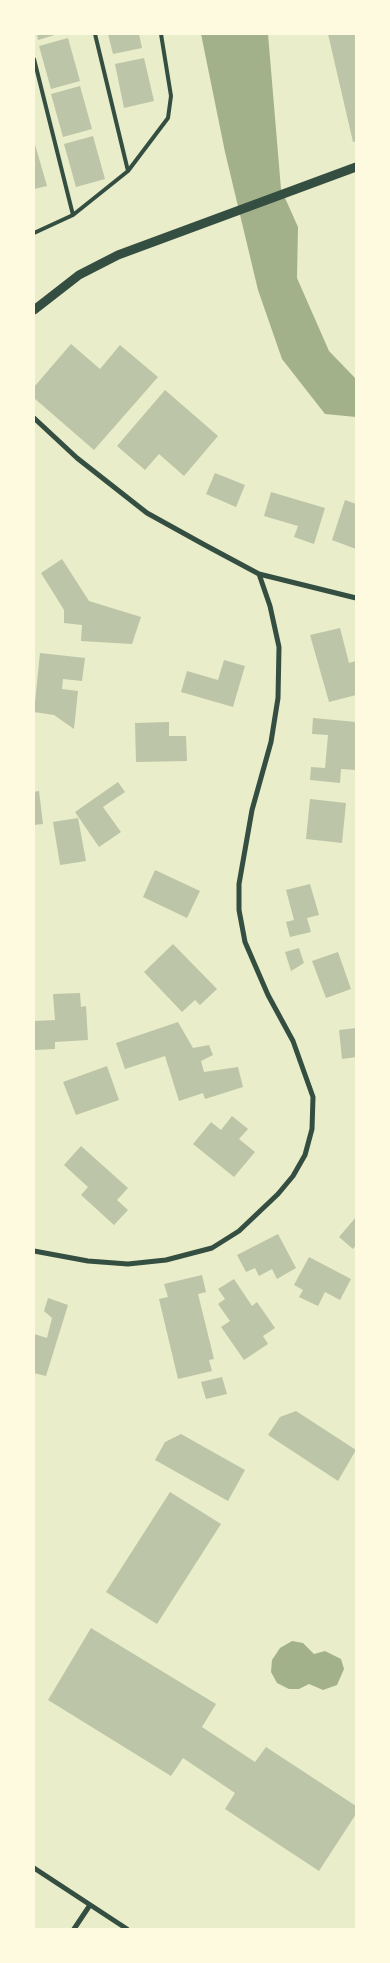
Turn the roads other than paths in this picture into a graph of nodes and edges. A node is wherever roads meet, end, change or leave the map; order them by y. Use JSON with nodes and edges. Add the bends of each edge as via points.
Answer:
{"nodes":[{"id":1,"x":95,"y":34,"type":"edge"},
{"id":2,"x":160,"y":34,"type":"edge"},
{"id":3,"x":34,"y":59,"type":"edge"},
{"id":4,"x":356,"y":167,"type":"edge"},
{"id":5,"x":128,"y":171,"type":"junction"},
{"id":6,"x":73,"y":215,"type":"junction"},
{"id":7,"x":34,"y":233,"type":"edge"},
{"id":8,"x":34,"y":310,"type":"edge"},
{"id":9,"x":34,"y":418,"type":"edge"},
{"id":10,"x":259,"y":574,"type":"junction"},
{"id":11,"x":356,"y":598,"type":"edge"},
{"id":12,"x":34,"y":1251,"type":"edge"},
{"id":13,"x":34,"y":1868,"type":"edge"},
{"id":14,"x":90,"y":1905,"type":"junction"},
{"id":15,"x":74,"y":1929,"type":"edge"},
{"id":16,"x":127,"y":1929,"type":"edge"}],
"edges":[{"from":1,"to":5,"type":"lane"},
{"from":2,"to":5,"type":"lane","via":[[171,96],[168,118]]},
{"from":3,"to":6,"type":"lane"},
{"from":4,"to":8,"type":"street","via":[[118,255],[79,275]]},
{"from":5,"to":6,"type":"lane"},
{"from":6,"to":7,"type":"lane"},
{"from":9,"to":10,"type":"street","via":[[77,458],[146,513]]},
{"from":10,"to":11,"type":"street"},
{"from":10,"to":12,"type":"street","via":[[270,606],[278,647],[278,698],[271,742],[252,810],[239,884],[239,910],[245,942],[293,1041],[313,1097],[312,1129],[305,1155],[278,1194],[239,1231],[212,1248],[166,1260],[128,1264],[88,1261]]},
{"from":13,"to":14,"type":"street"},
{"from":14,"to":15,"type":"street"},
{"from":14,"to":16,"type":"street"}]}
